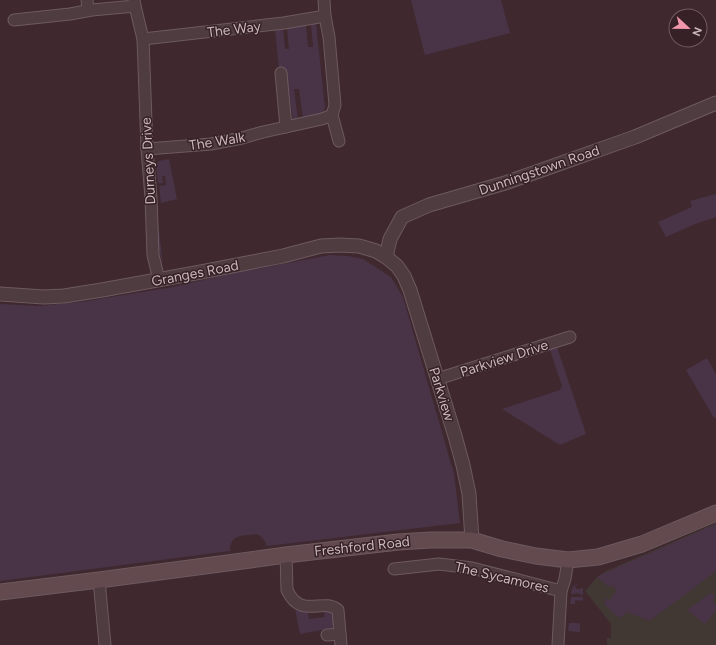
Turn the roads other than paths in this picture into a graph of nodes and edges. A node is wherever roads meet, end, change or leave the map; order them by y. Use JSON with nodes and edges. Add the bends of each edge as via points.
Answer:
{"nodes":[{"id":1,"x":324,"y":0,"type":"edge"},
{"id":2,"x":135,"y":3,"type":"edge"},
{"id":3,"x":88,"y":5,"type":"edge"},
{"id":4,"x":325,"y":16,"type":"junction"},
{"id":5,"x":14,"y":21,"type":"dead end"},
{"id":6,"x":143,"y":41,"type":"junction"},
{"id":7,"x":281,"y":73,"type":"dead end"},
{"id":8,"x":716,"y":103,"type":"edge"},
{"id":9,"x":332,"y":115,"type":"junction"},
{"id":10,"x":286,"y":127,"type":"junction"},
{"id":11,"x":339,"y":141,"type":"dead end"},
{"id":12,"x":147,"y":149,"type":"junction"},
{"id":13,"x":386,"y":257,"type":"junction"},
{"id":14,"x":159,"y":280,"type":"junction"},
{"id":15,"x":0,"y":294,"type":"edge"},
{"id":16,"x":570,"y":336,"type":"dead end"},
{"id":17,"x":437,"y":379,"type":"junction"},
{"id":18,"x":716,"y":512,"type":"edge"},
{"id":19,"x":472,"y":540,"type":"junction"},
{"id":20,"x":286,"y":555,"type":"junction"},
{"id":21,"x":568,"y":560,"type":"junction"},
{"id":22,"x":394,"y":569,"type":"dead end"},
{"id":23,"x":99,"y":580,"type":"junction"},
{"id":24,"x":561,"y":591,"type":"junction"},
{"id":25,"x":0,"y":592,"type":"edge"},
{"id":26,"x":340,"y":634,"type":"junction"},
{"id":27,"x":327,"y":635,"type":"dead end"},
{"id":28,"x":105,"y":645,"type":"edge"},
{"id":29,"x":341,"y":645,"type":"edge"},
{"id":30,"x":558,"y":645,"type":"edge"}],
"edges":[{"from":1,"to":4,"type":"street"},
{"from":2,"to":3,"type":"street"},
{"from":2,"to":6,"type":"street","name":"Durneys Drive"},
{"from":3,"to":5,"type":"street","via":[[70,14]]},
{"from":4,"to":6,"type":"street","name":"The Way"},
{"from":4,"to":9,"type":"street","via":[[335,105]]},
{"from":6,"to":12,"type":"street","name":"Durneys Drive"},
{"from":7,"to":10,"type":"street"},
{"from":8,"to":13,"type":"street","name":"Dunningstown Road","via":[[635,137],[505,183],[429,205],[402,217],[390,239]]},
{"from":9,"to":10,"type":"street","name":"The Walk"},
{"from":9,"to":11,"type":"street"},
{"from":10,"to":12,"type":"street","name":"The Walk","via":[[211,144]]},
{"from":12,"to":14,"type":"street","name":"Durneys Drive","via":[[153,255]]},
{"from":13,"to":14,"type":"street","name":"Granges Road","via":[[359,246],[321,246]]},
{"from":13,"to":17,"type":"street","name":"Parkview","via":[[397,266],[410,290]]},
{"from":14,"to":15,"type":"street","name":"Granges Road","via":[[64,296]]},
{"from":16,"to":17,"type":"street","name":"Parkview Drive"},
{"from":17,"to":19,"type":"street","name":"Parkview","via":[[463,465],[469,494]]},
{"from":18,"to":21,"type":"main road","name":"Freshford Road","via":[[618,552]]},
{"from":19,"to":20,"type":"main road","name":"Freshford Road","via":[[398,542]]},
{"from":19,"to":21,"type":"main road","name":"Freshford Road","via":[[536,556]]},
{"from":20,"to":23,"type":"main road","name":"Freshford Road"},
{"from":20,"to":26,"type":"street","via":[[287,590],[290,595],[300,605],[328,605],[338,610]]},
{"from":21,"to":24,"type":"street","name":"The Sycamores"},
{"from":22,"to":24,"type":"street","name":"The Sycamores","via":[[439,564],[472,568]]},
{"from":23,"to":25,"type":"main road","name":"Freshford Road"},
{"from":23,"to":28,"type":"street"},
{"from":24,"to":30,"type":"street","name":"The Sycamores"},
{"from":26,"to":27,"type":"street"},
{"from":26,"to":29,"type":"street"}]}
